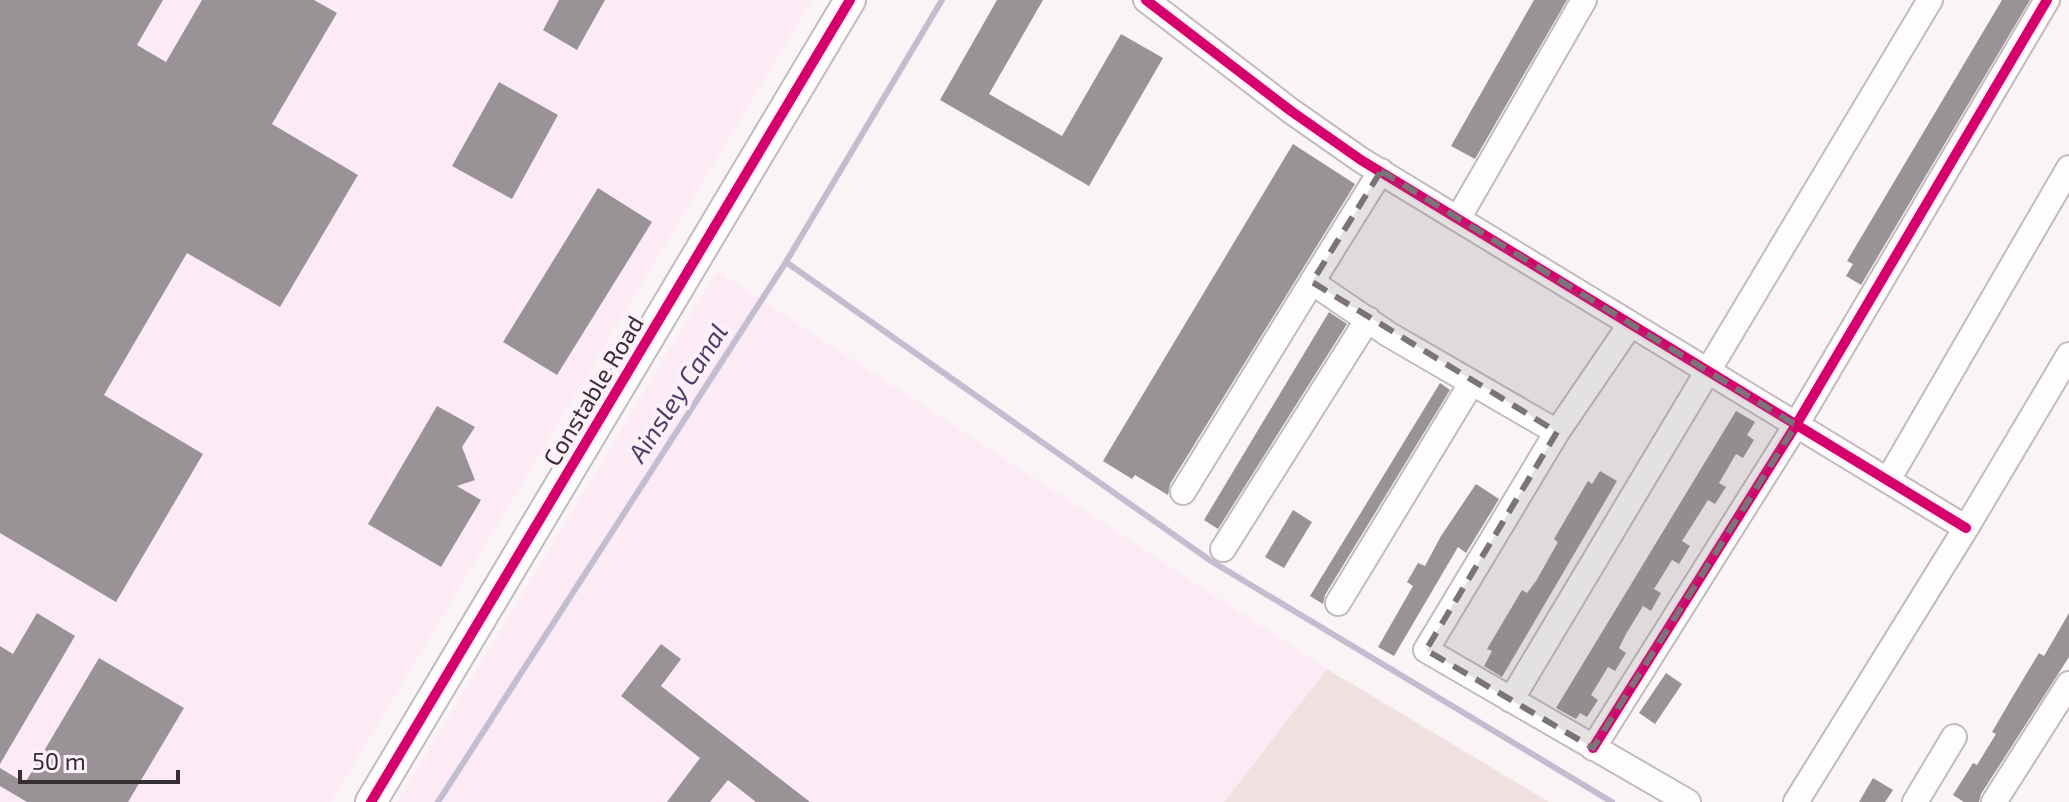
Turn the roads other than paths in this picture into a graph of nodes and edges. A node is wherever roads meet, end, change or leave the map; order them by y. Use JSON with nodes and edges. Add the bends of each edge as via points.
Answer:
{"nodes":[{"id":1,"x":850,"y":0,"type":"edge"},
{"id":2,"x":1146,"y":0,"type":"edge"},
{"id":3,"x":1584,"y":0,"type":"edge"},
{"id":4,"x":1930,"y":0,"type":"edge"},
{"id":5,"x":2047,"y":0,"type":"edge"},
{"id":6,"x":2069,"y":168,"type":"edge"},
{"id":7,"x":1381,"y":171,"type":"junction"},
{"id":8,"x":1459,"y":217,"type":"junction"},
{"id":9,"x":1312,"y":282,"type":"junction"},
{"id":10,"x":1368,"y":319,"type":"junction"},
{"id":11,"x":1630,"y":325,"type":"junction"},
{"id":12,"x":2069,"y":355,"type":"edge"},
{"id":13,"x":1707,"y":371,"type":"junction"},
{"id":14,"x":1471,"y":384,"type":"junction"},
{"id":15,"x":1796,"y":425,"type":"junction"},
{"id":16,"x":1557,"y":432,"type":"junction"},
{"id":17,"x":1888,"y":480,"type":"junction"},
{"id":18,"x":1183,"y":492,"type":"dead end"},
{"id":19,"x":1966,"y":528,"type":"junction"},
{"id":20,"x":1223,"y":549,"type":"dead end"},
{"id":21,"x":1338,"y":603,"type":"dead end"},
{"id":22,"x":2068,"y":686,"type":"edge"},
{"id":23,"x":1511,"y":700,"type":"junction"},
{"id":24,"x":1954,"y":737,"type":"dead end"},
{"id":25,"x":1593,"y":748,"type":"junction"},
{"id":26,"x":371,"y":802,"type":"edge"},
{"id":27,"x":1688,"y":802,"type":"edge"},
{"id":28,"x":1796,"y":802,"type":"edge"},
{"id":29,"x":1915,"y":802,"type":"edge"},
{"id":30,"x":1994,"y":802,"type":"edge"}],
"edges":[{"from":1,"to":26,"type":"street","name":"Constable Road"},
{"from":2,"to":7,"type":"street","via":[[1291,111]]},
{"from":3,"to":8,"type":"street"},
{"from":4,"to":13,"type":"street"},
{"from":5,"to":15,"type":"street"},
{"from":6,"to":17,"type":"street"},
{"from":7,"to":8,"type":"street"},
{"from":7,"to":9,"type":"street"},
{"from":8,"to":11,"type":"street"},
{"from":9,"to":10,"type":"street"},
{"from":9,"to":18,"type":"street"},
{"from":10,"to":14,"type":"street"},
{"from":10,"to":20,"type":"street"},
{"from":11,"to":13,"type":"street"},
{"from":11,"to":16,"type":"street"},
{"from":12,"to":19,"type":"street"},
{"from":13,"to":15,"type":"street"},
{"from":13,"to":23,"type":"street"},
{"from":14,"to":16,"type":"street"},
{"from":14,"to":21,"type":"street"},
{"from":15,"to":17,"type":"street"},
{"from":15,"to":25,"type":"street"},
{"from":16,"to":23,"type":"street","via":[[1426,650]]},
{"from":17,"to":19,"type":"street"},
{"from":19,"to":28,"type":"street"},
{"from":22,"to":30,"type":"street"},
{"from":23,"to":25,"type":"street"},
{"from":24,"to":29,"type":"street"},
{"from":25,"to":27,"type":"street"}]}
